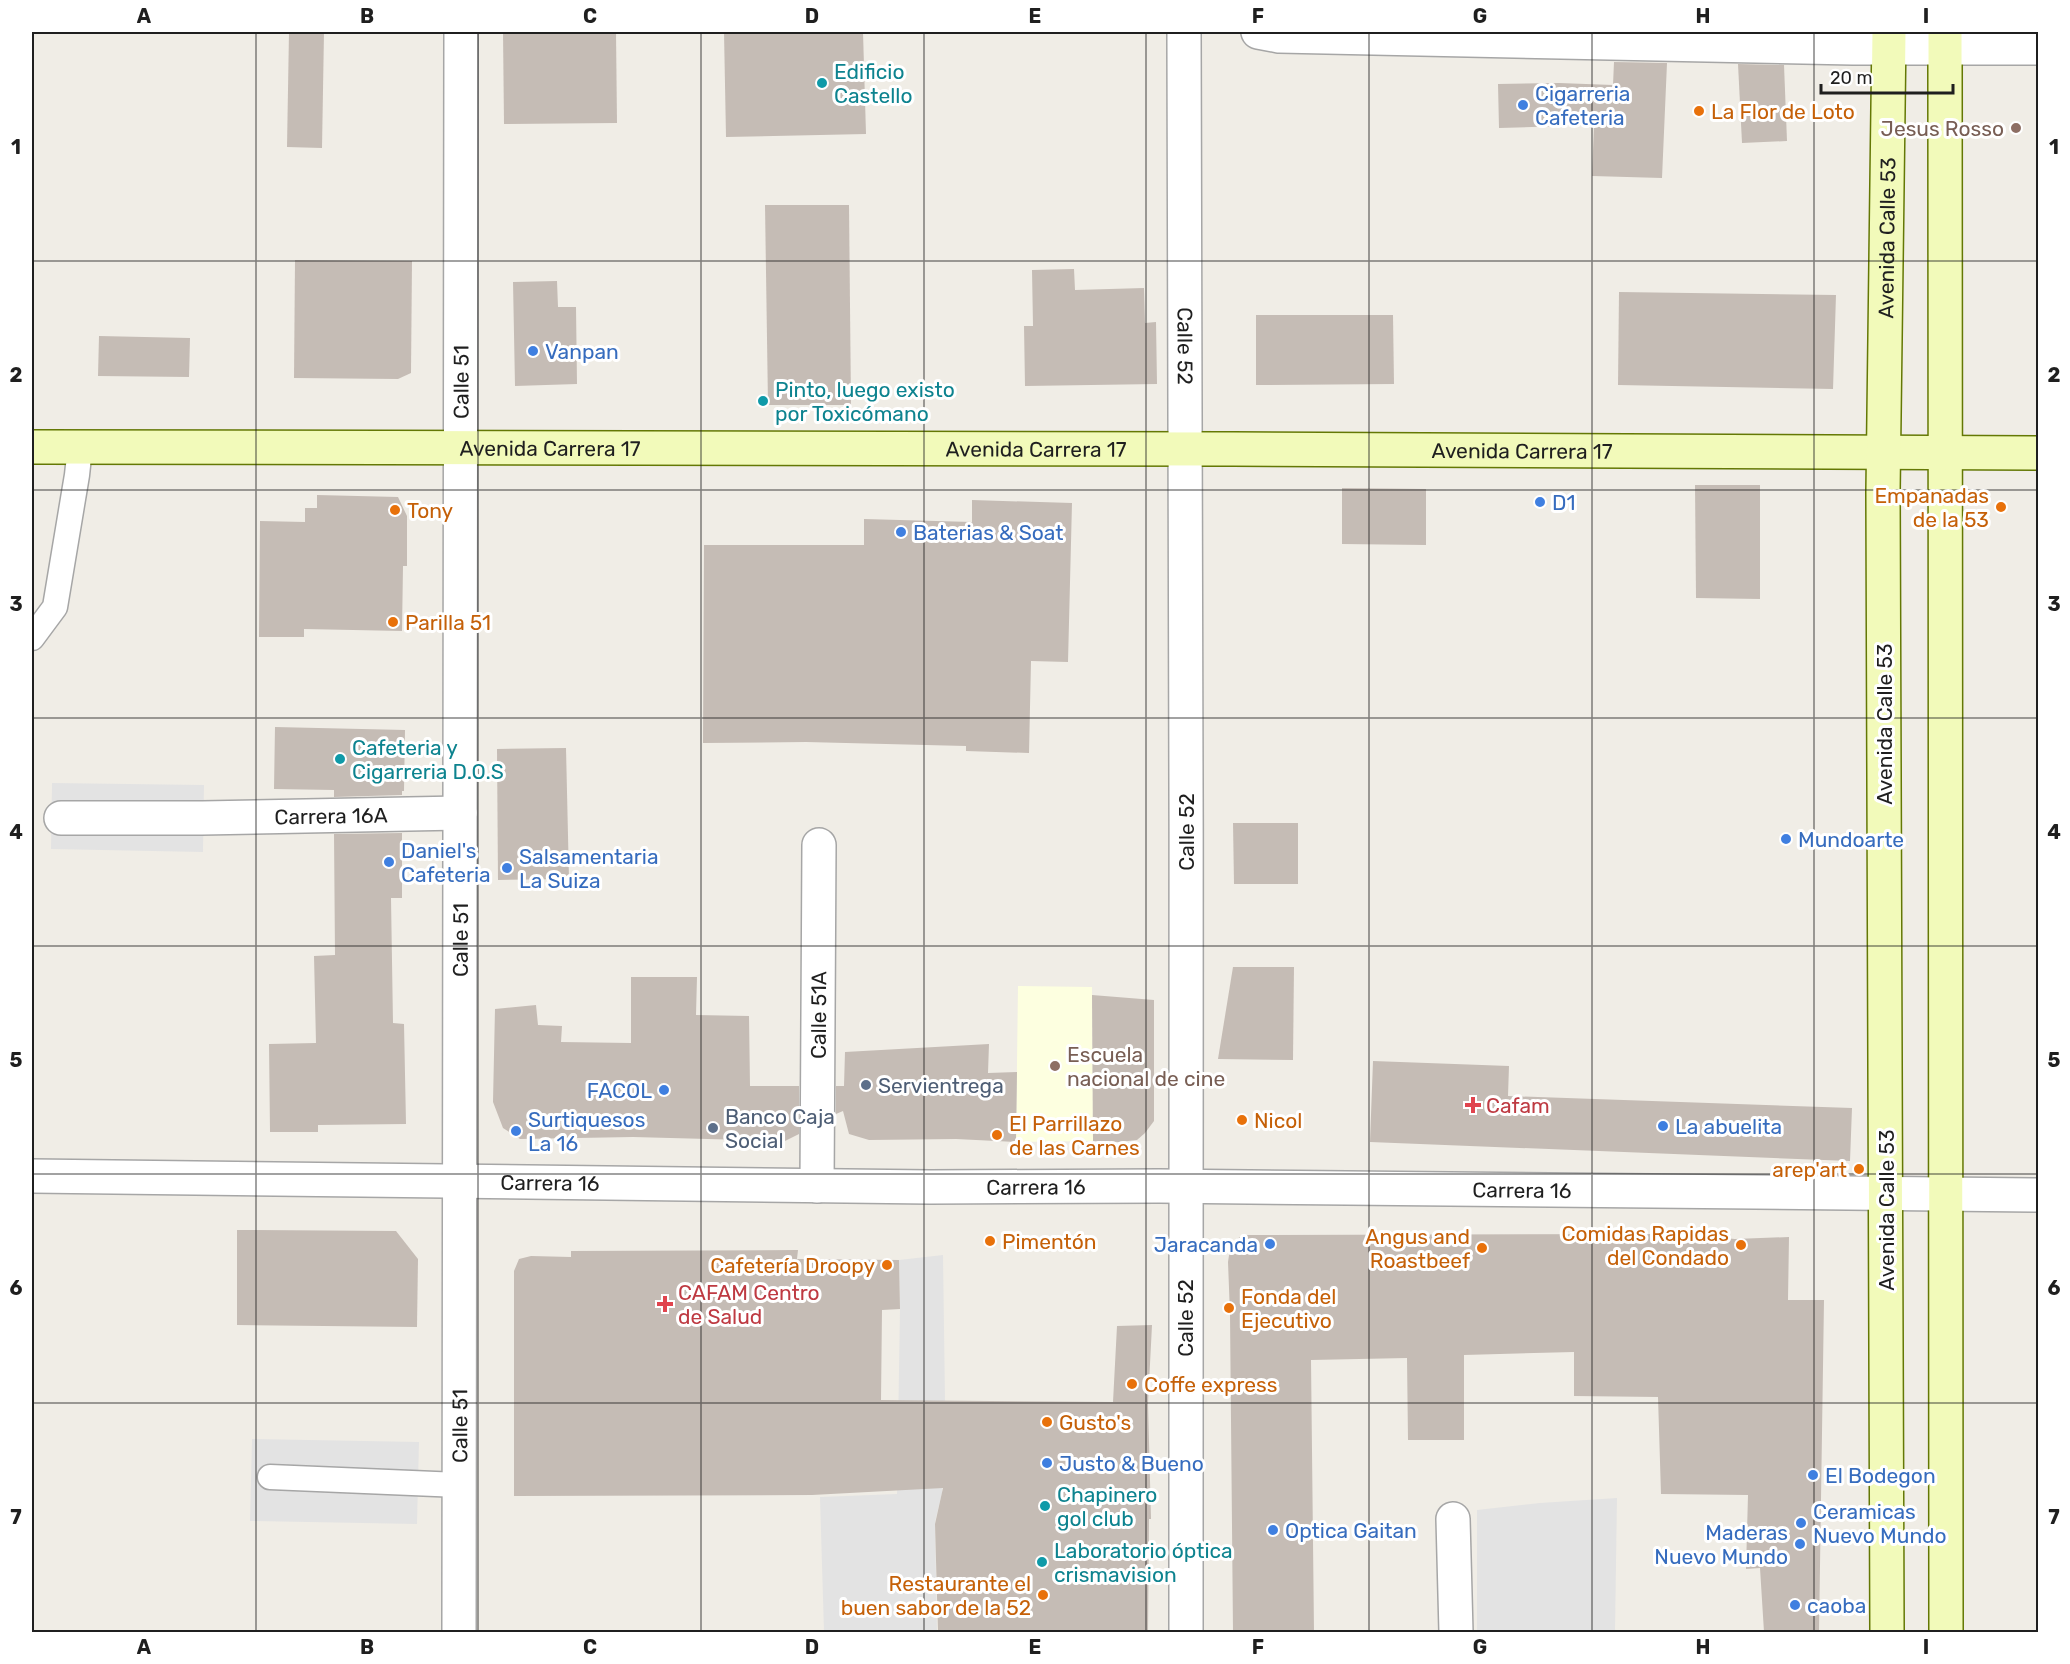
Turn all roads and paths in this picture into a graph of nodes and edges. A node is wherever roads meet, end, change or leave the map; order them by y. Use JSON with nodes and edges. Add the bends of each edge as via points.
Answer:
{"nodes":[{"id":1,"x":461,"y":32,"type":"edge"},
{"id":2,"x":1184,"y":32,"type":"edge"},
{"id":3,"x":1258,"y":32,"type":"edge"},
{"id":4,"x":1504,"y":36,"type":"edge"},
{"id":5,"x":1888,"y":40,"type":"edge"},
{"id":6,"x":1945,"y":40,"type":"edge"},
{"id":7,"x":2038,"y":48,"type":"edge"},
{"id":8,"x":32,"y":447,"type":"edge"},
{"id":9,"x":80,"y":447,"type":"junction"},
{"id":10,"x":461,"y":448,"type":"junction"},
{"id":11,"x":1187,"y":449,"type":"junction"},
{"id":12,"x":1884,"y":452,"type":"junction"},
{"id":13,"x":1945,"y":452,"type":"junction"},
{"id":14,"x":2038,"y":453,"type":"edge"},
{"id":15,"x":32,"y":639,"type":"edge"},
{"id":16,"x":460,"y":813,"type":"junction"},
{"id":17,"x":61,"y":818,"type":"dead end"},
{"id":18,"x":819,"y":845,"type":"dead end"},
{"id":19,"x":32,"y":1176,"type":"edge"},
{"id":20,"x":460,"y":1181,"type":"junction"},
{"id":21,"x":817,"y":1186,"type":"junction"},
{"id":22,"x":1185,"y":1187,"type":"junction"},
{"id":23,"x":1886,"y":1194,"type":"junction"},
{"id":24,"x":1946,"y":1194,"type":"junction"},
{"id":25,"x":2038,"y":1195,"type":"edge"},
{"id":26,"x":270,"y":1477,"type":"dead end"},
{"id":27,"x":459,"y":1485,"type":"junction"},
{"id":28,"x":1453,"y":1519,"type":"dead end"},
{"id":29,"x":459,"y":1632,"type":"edge"},
{"id":30,"x":1186,"y":1632,"type":"edge"},
{"id":31,"x":1456,"y":1632,"type":"edge"},
{"id":32,"x":1887,"y":1632,"type":"edge"},
{"id":33,"x":1946,"y":1632,"type":"edge"}],
"edges":[{"from":1,"to":10,"type":"street","name":"Calle 51"},
{"from":2,"to":11,"type":"street","name":"Calle 52"},
{"from":3,"to":4,"type":"street","via":[[1279,36]]},
{"from":4,"to":5,"type":"street"},
{"from":5,"to":6,"type":"street"},
{"from":5,"to":12,"type":"main road","name":"Avenida Calle 53"},
{"from":6,"to":7,"type":"street"},
{"from":6,"to":13,"type":"main road"},
{"from":8,"to":9,"type":"main road","name":"Avenida Carrera 17"},
{"from":9,"to":10,"type":"main road","name":"Avenida Carrera 17"},
{"from":9,"to":15,"type":"lane","via":[[55,607]]},
{"from":10,"to":11,"type":"main road","name":"Avenida Carrera 17"},
{"from":10,"to":16,"type":"street","name":"Calle 51"},
{"from":11,"to":12,"type":"main road","name":"Avenida Carrera 17"},
{"from":11,"to":22,"type":"street","name":"Calle 52"},
{"from":12,"to":13,"type":"main road","name":"Avenida Carrera 17"},
{"from":12,"to":23,"type":"main road","name":"Avenida Calle 53"},
{"from":13,"to":14,"type":"main road","name":"Avenida Carrera 17"},
{"from":13,"to":24,"type":"main road"},
{"from":16,"to":17,"type":"street","name":"Carrera 16A"},
{"from":16,"to":20,"type":"street","name":"Calle 51"},
{"from":18,"to":21,"type":"street","name":"Calle 51A"},
{"from":19,"to":20,"type":"street","name":"Carrera 16"},
{"from":20,"to":21,"type":"street","name":"Carrera 16"},
{"from":20,"to":27,"type":"street","name":"Calle 51"},
{"from":21,"to":22,"type":"street","name":"Carrera 16"},
{"from":22,"to":23,"type":"street","name":"Carrera 16"},
{"from":22,"to":30,"type":"street","name":"Calle 52"},
{"from":23,"to":24,"type":"street","name":"Carrera 16"},
{"from":23,"to":32,"type":"main road","name":"Avenida Calle 53"},
{"from":24,"to":25,"type":"street","name":"Carrera 16"},
{"from":24,"to":33,"type":"main road"},
{"from":26,"to":27,"type":"lane"},
{"from":27,"to":29,"type":"street","name":"Calle 51"},
{"from":28,"to":31,"type":"street"}]}
